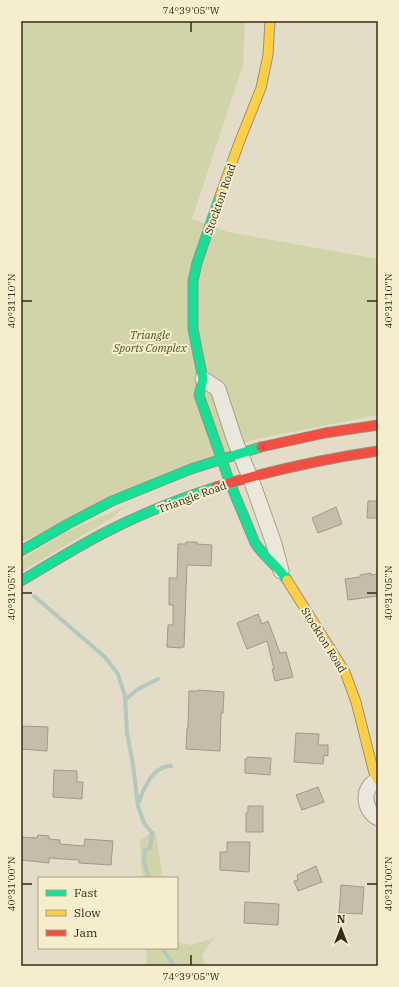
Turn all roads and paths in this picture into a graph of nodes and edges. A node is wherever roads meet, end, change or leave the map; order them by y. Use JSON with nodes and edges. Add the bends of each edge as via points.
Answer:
{"nodes":[{"id":1,"x":270,"y":21,"type":"edge"},
{"id":2,"x":203,"y":379,"type":"junction"},
{"id":3,"x":378,"y":425,"type":"edge"},
{"id":4,"x":378,"y":451,"type":"edge"},
{"id":5,"x":241,"y":453,"type":"junction"},
{"id":6,"x":222,"y":459,"type":"junction"},
{"id":7,"x":250,"y":477,"type":"junction"},
{"id":8,"x":230,"y":483,"type":"junction"},
{"id":9,"x":21,"y":551,"type":"edge"},
{"id":10,"x":282,"y":574,"type":"junction"},
{"id":11,"x":21,"y":581,"type":"edge"},
{"id":12,"x":378,"y":780,"type":"edge"},
{"id":13,"x":378,"y":818,"type":"edge"}],
"edges":[{"from":1,"to":2,"type":"street","name":"Stockton Road","via":[[268,56],[260,88],[199,256],[193,281],[193,329]]},
{"from":2,"to":5,"type":"street","name":"Stockton Road","via":[[218,389]]},
{"from":2,"to":6,"type":"street","name":"Stockton Road","via":[[199,395]]},
{"from":3,"to":5,"type":"street","via":[[318,435]]},
{"from":4,"to":7,"type":"street","name":"Triangle Road","via":[[339,456]]},
{"from":5,"to":6,"type":"street"},
{"from":5,"to":7,"type":"street","name":"Stockton Road"},
{"from":6,"to":8,"type":"street","name":"Stockton Road"},
{"from":6,"to":9,"type":"street","via":[[190,469],[112,501]]},
{"from":7,"to":8,"type":"street","name":"Triangle Road"},
{"from":7,"to":10,"type":"street","name":"Stockton Road"},
{"from":8,"to":10,"type":"street","name":"Stockton Road","via":[[260,552]]},
{"from":8,"to":11,"type":"street","name":"Triangle Road","via":[[121,524]]},
{"from":10,"to":12,"type":"street","name":"Stockton Road","via":[[345,672]]},
{"from":12,"to":13,"type":"street","name":"Stockton Road","via":[[370,786],[365,798],[369,811]]}]}
